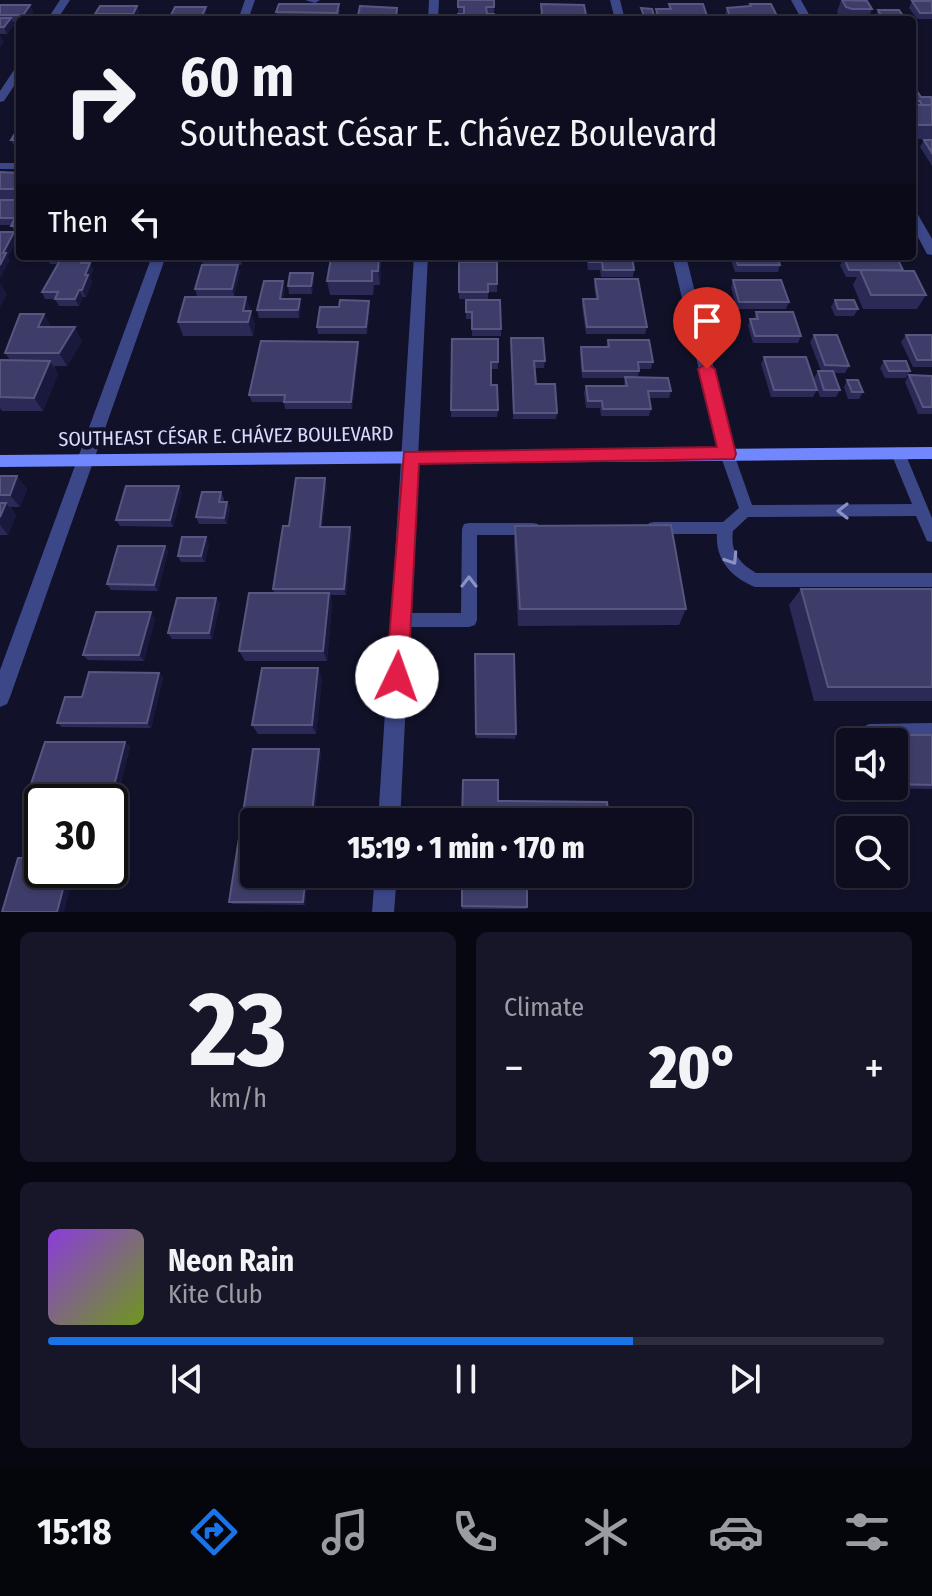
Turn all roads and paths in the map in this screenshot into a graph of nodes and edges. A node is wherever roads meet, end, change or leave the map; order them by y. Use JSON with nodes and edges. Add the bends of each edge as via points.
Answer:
{"nodes":[{"id":1,"x":16,"y":75,"type":"edge"},
{"id":2,"x":0,"y":99,"type":"edge"},
{"id":3,"x":916,"y":221,"type":"edge"},
{"id":4,"x":932,"y":251,"type":"edge"},
{"id":5,"x":158,"y":260,"type":"edge"},
{"id":6,"x":421,"y":260,"type":"edge"},
{"id":7,"x":680,"y":260,"type":"edge"},
{"id":8,"x":898,"y":453,"type":"junction"},
{"id":9,"x":932,"y":453,"type":"edge"},
{"id":10,"x":727,"y":454,"type":"junction"},
{"id":11,"x":410,"y":457,"type":"junction"},
{"id":12,"x":85,"y":460,"type":"junction"},
{"id":13,"x":0,"y":461,"type":"edge"},
{"id":14,"x":921,"y":510,"type":"junction"},
{"id":15,"x":747,"y":511,"type":"junction"},
{"id":16,"x":635,"y":528,"type":"edge"},
{"id":17,"x":726,"y":528,"type":"junction"},
{"id":18,"x":545,"y":529,"type":"edge"},
{"id":19,"x":932,"y":536,"type":"edge"},
{"id":20,"x":932,"y":580,"type":"edge"},
{"id":21,"x":400,"y":620,"type":"junction"},
{"id":22,"x":0,"y":697,"type":"edge"},
{"id":23,"x":908,"y":732,"type":"edge"},
{"id":24,"x":932,"y":732,"type":"edge"},
{"id":25,"x":390,"y":808,"type":"edge"},
{"id":26,"x":385,"y":888,"type":"edge"},
{"id":27,"x":383,"y":912,"type":"edge"}],
"edges":[{"from":1,"to":2,"type":"street"},
{"from":3,"to":4,"type":"street"},
{"from":5,"to":12,"type":"street"},
{"from":6,"to":11,"type":"street"},
{"from":7,"to":10,"type":"street"},
{"from":8,"to":9,"type":"street","name":"SOUTHEAST CÉSAR E. CHÁVEZ BOULEVARD"},
{"from":8,"to":10,"type":"street","name":"SOUTHEAST CÉSAR E. CHÁVEZ BOULEVARD"},
{"from":8,"to":14,"type":"lane"},
{"from":10,"to":11,"type":"street","name":"SOUTHEAST CÉSAR E. CHÁVEZ BOULEVARD"},
{"from":10,"to":15,"type":"lane"},
{"from":11,"to":12,"type":"street","name":"SOUTHEAST CÉSAR E. CHÁVEZ BOULEVARD"},
{"from":11,"to":21,"type":"street"},
{"from":12,"to":13,"type":"street","name":"SOUTHEAST CÉSAR E. CHÁVEZ BOULEVARD"},
{"from":12,"to":22,"type":"street"},
{"from":14,"to":15,"type":"lane","one_way":true},
{"from":14,"to":19,"type":"lane"},
{"from":15,"to":17,"type":"lane"},
{"from":16,"to":17,"type":"lane"},
{"from":17,"to":20,"type":"lane","one_way":true,"via":[[722,538],[727,556],[755,580]]},
{"from":21,"to":18,"type":"lane","one_way":true,"via":[[469,620],[469,529]]},
{"from":21,"to":25,"type":"street"},
{"from":23,"to":24,"type":"lane"},
{"from":26,"to":27,"type":"street"}]}
